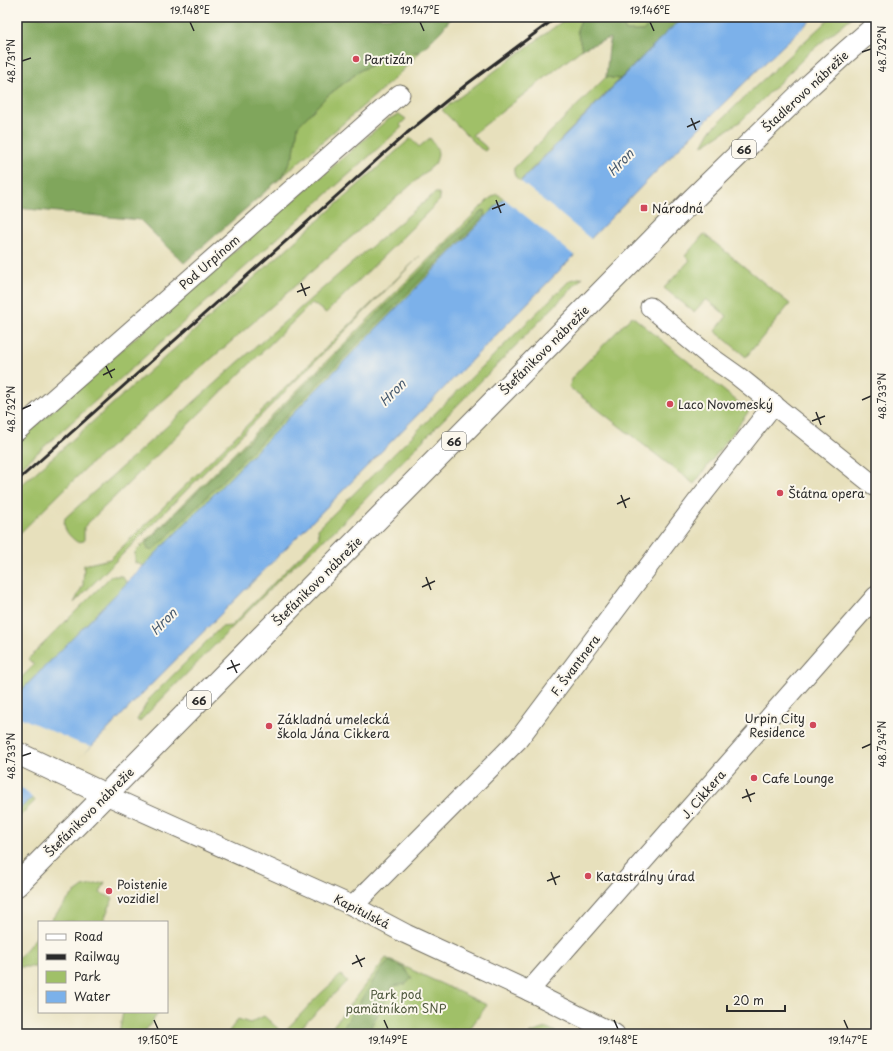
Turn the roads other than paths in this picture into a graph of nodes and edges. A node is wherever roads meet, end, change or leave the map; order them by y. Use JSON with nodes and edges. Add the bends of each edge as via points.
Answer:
{"nodes":[{"id":1,"x":876,"y":26,"type":"edge"},
{"id":2,"x":400,"y":94,"type":"dead end"},
{"id":3,"x":617,"y":276,"type":"joint"},
{"id":4,"x":650,"y":307,"type":"dead end"},
{"id":5,"x":774,"y":404,"type":"junction"},
{"id":6,"x":17,"y":431,"type":"edge"},
{"id":7,"x":876,"y":487,"type":"edge"},
{"id":8,"x":876,"y":596,"type":"edge"},
{"id":9,"x":17,"y":753,"type":"edge"},
{"id":10,"x":106,"y":795,"type":"junction"},
{"id":11,"x":17,"y":885,"type":"edge"},
{"id":12,"x":353,"y":906,"type":"junction"},
{"id":13,"x":529,"y":991,"type":"junction"},
{"id":14,"x":615,"y":1034,"type":"edge"}],
"edges":[{"from":1,"to":3,"type":"main road","name":"Štadlerovo nábrežie","number":"66","via":[[760,132]]},
{"from":2,"to":6,"type":"street","name":"Pod Urpínom"},
{"from":3,"to":10,"type":"main road","name":"Štefánikovo nábrežie","number":"66"},
{"from":4,"to":5,"type":"street"},
{"from":5,"to":7,"type":"street"},
{"from":5,"to":12,"type":"street","name":"F. Švantnera","via":[[696,503],[518,740]]},
{"from":8,"to":13,"type":"street","name":"J. Cikkera"},
{"from":9,"to":10,"type":"main road"},
{"from":10,"to":11,"type":"main road","name":"Štefánikovo nábrežie","number":"66"},
{"from":10,"to":12,"type":"street","name":"Kapitulská"},
{"from":12,"to":13,"type":"street","name":"Kapitulská","via":[[406,934]]},
{"from":13,"to":14,"type":"street","name":"Kapitulská"}]}
